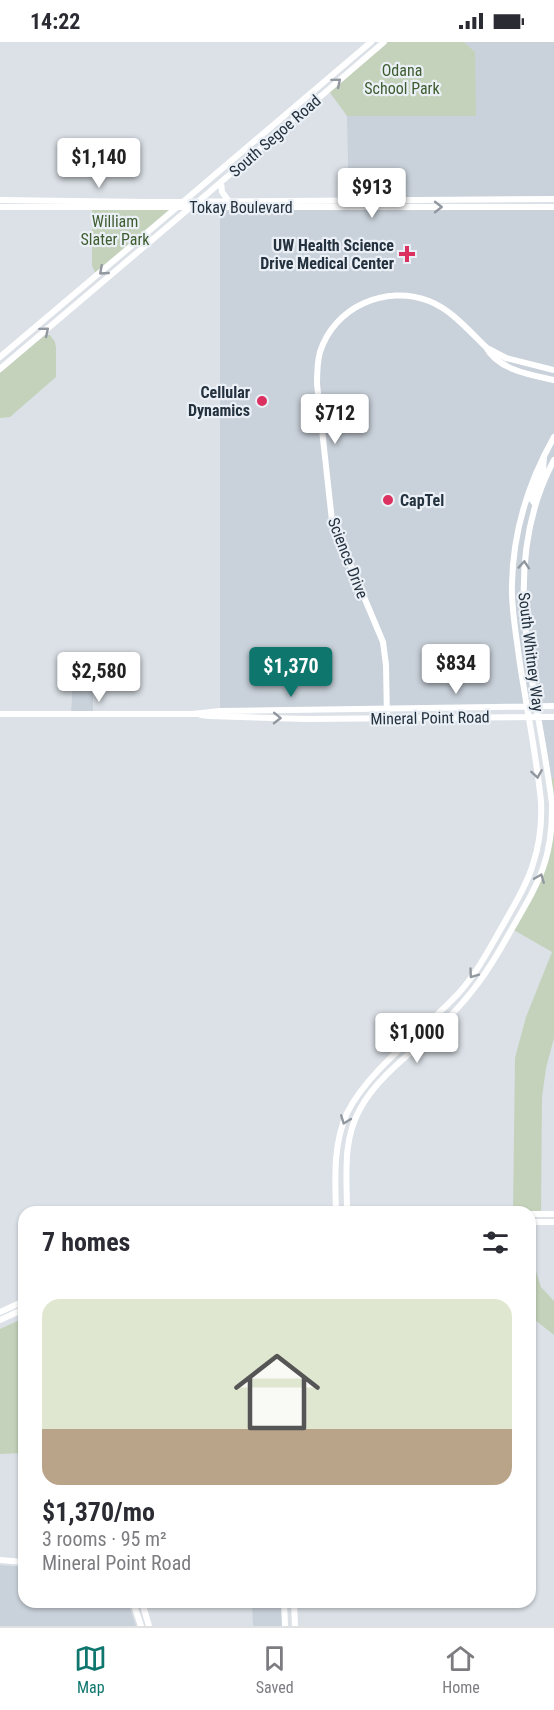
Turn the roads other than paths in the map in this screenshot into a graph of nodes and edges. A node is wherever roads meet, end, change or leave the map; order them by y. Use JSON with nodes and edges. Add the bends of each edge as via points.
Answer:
{"nodes":[{"id":1,"x":371,"y":42,"type":"edge"},
{"id":2,"x":384,"y":42,"type":"edge"},
{"id":3,"x":221,"y":181,"type":"junction"},
{"id":4,"x":554,"y":199,"type":"edge"},
{"id":5,"x":0,"y":200,"type":"edge"},
{"id":6,"x":228,"y":200,"type":"junction"},
{"id":7,"x":184,"y":201,"type":"junction"},
{"id":8,"x":199,"y":201,"type":"junction"},
{"id":9,"x":0,"y":207,"type":"edge"},
{"id":10,"x":177,"y":207,"type":"junction"},
{"id":11,"x":191,"y":207,"type":"junction"},
{"id":12,"x":554,"y":207,"type":"edge"},
{"id":13,"x":486,"y":347,"type":"junction"},
{"id":14,"x":0,"y":357,"type":"edge"},
{"id":15,"x":0,"y":369,"type":"edge"},
{"id":16,"x":554,"y":370,"type":"edge"},
{"id":17,"x":554,"y":380,"type":"edge"},
{"id":18,"x":554,"y":437,"type":"edge"},
{"id":19,"x":545,"y":454,"type":"junction"},
{"id":20,"x":554,"y":460,"type":"edge"},
{"id":21,"x":536,"y":504,"type":"junction"},
{"id":22,"x":526,"y":706,"type":"junction"},
{"id":23,"x":537,"y":706,"type":"junction"},
{"id":24,"x":554,"y":706,"type":"edge"},
{"id":25,"x":387,"y":708,"type":"junction"},
{"id":26,"x":0,"y":714,"type":"edge"},
{"id":27,"x":198,"y":714,"type":"junction"},
{"id":28,"x":528,"y":717,"type":"junction"},
{"id":29,"x":539,"y":717,"type":"junction"},
{"id":30,"x":554,"y":717,"type":"edge"},
{"id":31,"x":387,"y":718,"type":"junction"},
{"id":32,"x":336,"y":1206,"type":"edge"},
{"id":33,"x":347,"y":1206,"type":"edge"},
{"id":34,"x":536,"y":1214,"type":"edge"},
{"id":35,"x":554,"y":1214,"type":"edge"},
{"id":36,"x":536,"y":1222,"type":"edge"},
{"id":37,"x":554,"y":1222,"type":"edge"},
{"id":38,"x":18,"y":1304,"type":"edge"},
{"id":39,"x":0,"y":1312,"type":"edge"},
{"id":40,"x":18,"y":1312,"type":"edge"},
{"id":41,"x":0,"y":1320,"type":"edge"},
{"id":42,"x":0,"y":1560,"type":"edge"},
{"id":43,"x":18,"y":1562,"type":"edge"},
{"id":44,"x":135,"y":1608,"type":"edge"},
{"id":45,"x":144,"y":1608,"type":"edge"},
{"id":46,"x":284,"y":1608,"type":"edge"},
{"id":47,"x":294,"y":1608,"type":"edge"},
{"id":48,"x":141,"y":1626,"type":"edge"},
{"id":49,"x":149,"y":1626,"type":"edge"},
{"id":50,"x":285,"y":1626,"type":"edge"},
{"id":51,"x":296,"y":1626,"type":"edge"}],
"edges":[{"from":1,"to":7,"type":"street","name":"South Segoe Road"},
{"from":3,"to":2,"type":"street","name":"South Segoe Road","one_way":true},
{"from":3,"to":6,"type":"street"},
{"from":3,"to":8,"type":"street","name":"South Segoe Road"},
{"from":4,"to":6,"type":"street","name":"Tokay Boulevard"},
{"from":5,"to":7,"type":"street","name":"Tokay Boulevard"},
{"from":6,"to":8,"type":"street","name":"Tokay Boulevard"},
{"from":7,"to":8,"type":"street","name":"Tokay Boulevard"},
{"from":7,"to":10,"type":"street","name":"South Segoe Road"},
{"from":8,"to":11,"type":"street","name":"South Segoe Road"},
{"from":9,"to":10,"type":"street","name":"Tokay Boulevard"},
{"from":10,"to":11,"type":"street","name":"Tokay Boulevard"},
{"from":10,"to":14,"type":"street","name":"South Segoe Road","one_way":true},
{"from":11,"to":12,"type":"street","name":"Tokay Boulevard","one_way":true},
{"from":15,"to":11,"type":"street","name":"South Segoe Road","one_way":true},
{"from":13,"to":16,"type":"street","name":"Science Drive","via":[[506,358]]},
{"from":13,"to":17,"type":"street","name":"Science Drive","via":[[512,368]]},
{"from":13,"to":25,"type":"street","name":"Science Drive","via":[[437,304],[392,295],[366,302],[346,314],[320,352],[317,384],[329,504],[337,537],[383,642]]},
{"from":18,"to":19,"type":"street","name":"South Whitney Way"},
{"from":19,"to":21,"type":"street","via":[[532,500]]},
{"from":19,"to":22,"type":"street","name":"South Whitney Way","via":[[522,512],[513,565],[512,600]]},
{"from":20,"to":21,"type":"street","name":"South Whitney Way"},
{"from":23,"to":21,"type":"street","name":"South Whitney Way","one_way":true,"via":[[522,591],[524,558]]},
{"from":22,"to":23,"type":"street","name":"Mineral Point Road"},
{"from":22,"to":25,"type":"street","name":"Mineral Point Road"},
{"from":22,"to":28,"type":"street","name":"South Whitney Way"},
{"from":23,"to":24,"type":"street","name":"Mineral Point Road"},
{"from":23,"to":29,"type":"street","name":"South Whitney Way"},
{"from":25,"to":27,"type":"street","name":"Mineral Point Road"},
{"from":25,"to":31,"type":"street","name":"Science Drive"},
{"from":26,"to":27,"type":"street","name":"Mineral Point Road"},
{"from":27,"to":31,"type":"street","name":"Mineral Point Road","one_way":true},
{"from":28,"to":29,"type":"street","name":"Mineral Point Road"},
{"from":28,"to":31,"type":"street","name":"Mineral Point Road"},
{"from":28,"to":32,"type":"street","name":"South Whitney Way","one_way":true,"via":[[542,816],[533,866],[472,976],[369,1081],[347,1114],[338,1147]]},
{"from":29,"to":30,"type":"street","name":"Mineral Point Road"},
{"from":33,"to":29,"type":"street","name":"South Whitney Way","one_way":true,"via":[[347,1149],[359,1110],[376,1086],[457,1010],[483,980],[541,874],[551,834],[552,804]]},
{"from":34,"to":35,"type":"street"},
{"from":36,"to":37,"type":"street"},
{"from":38,"to":39,"type":"street"},
{"from":40,"to":41,"type":"street"},
{"from":42,"to":43,"type":"street"},
{"from":44,"to":48,"type":"street"},
{"from":45,"to":49,"type":"street"},
{"from":46,"to":50,"type":"street"},
{"from":47,"to":51,"type":"street"}]}
